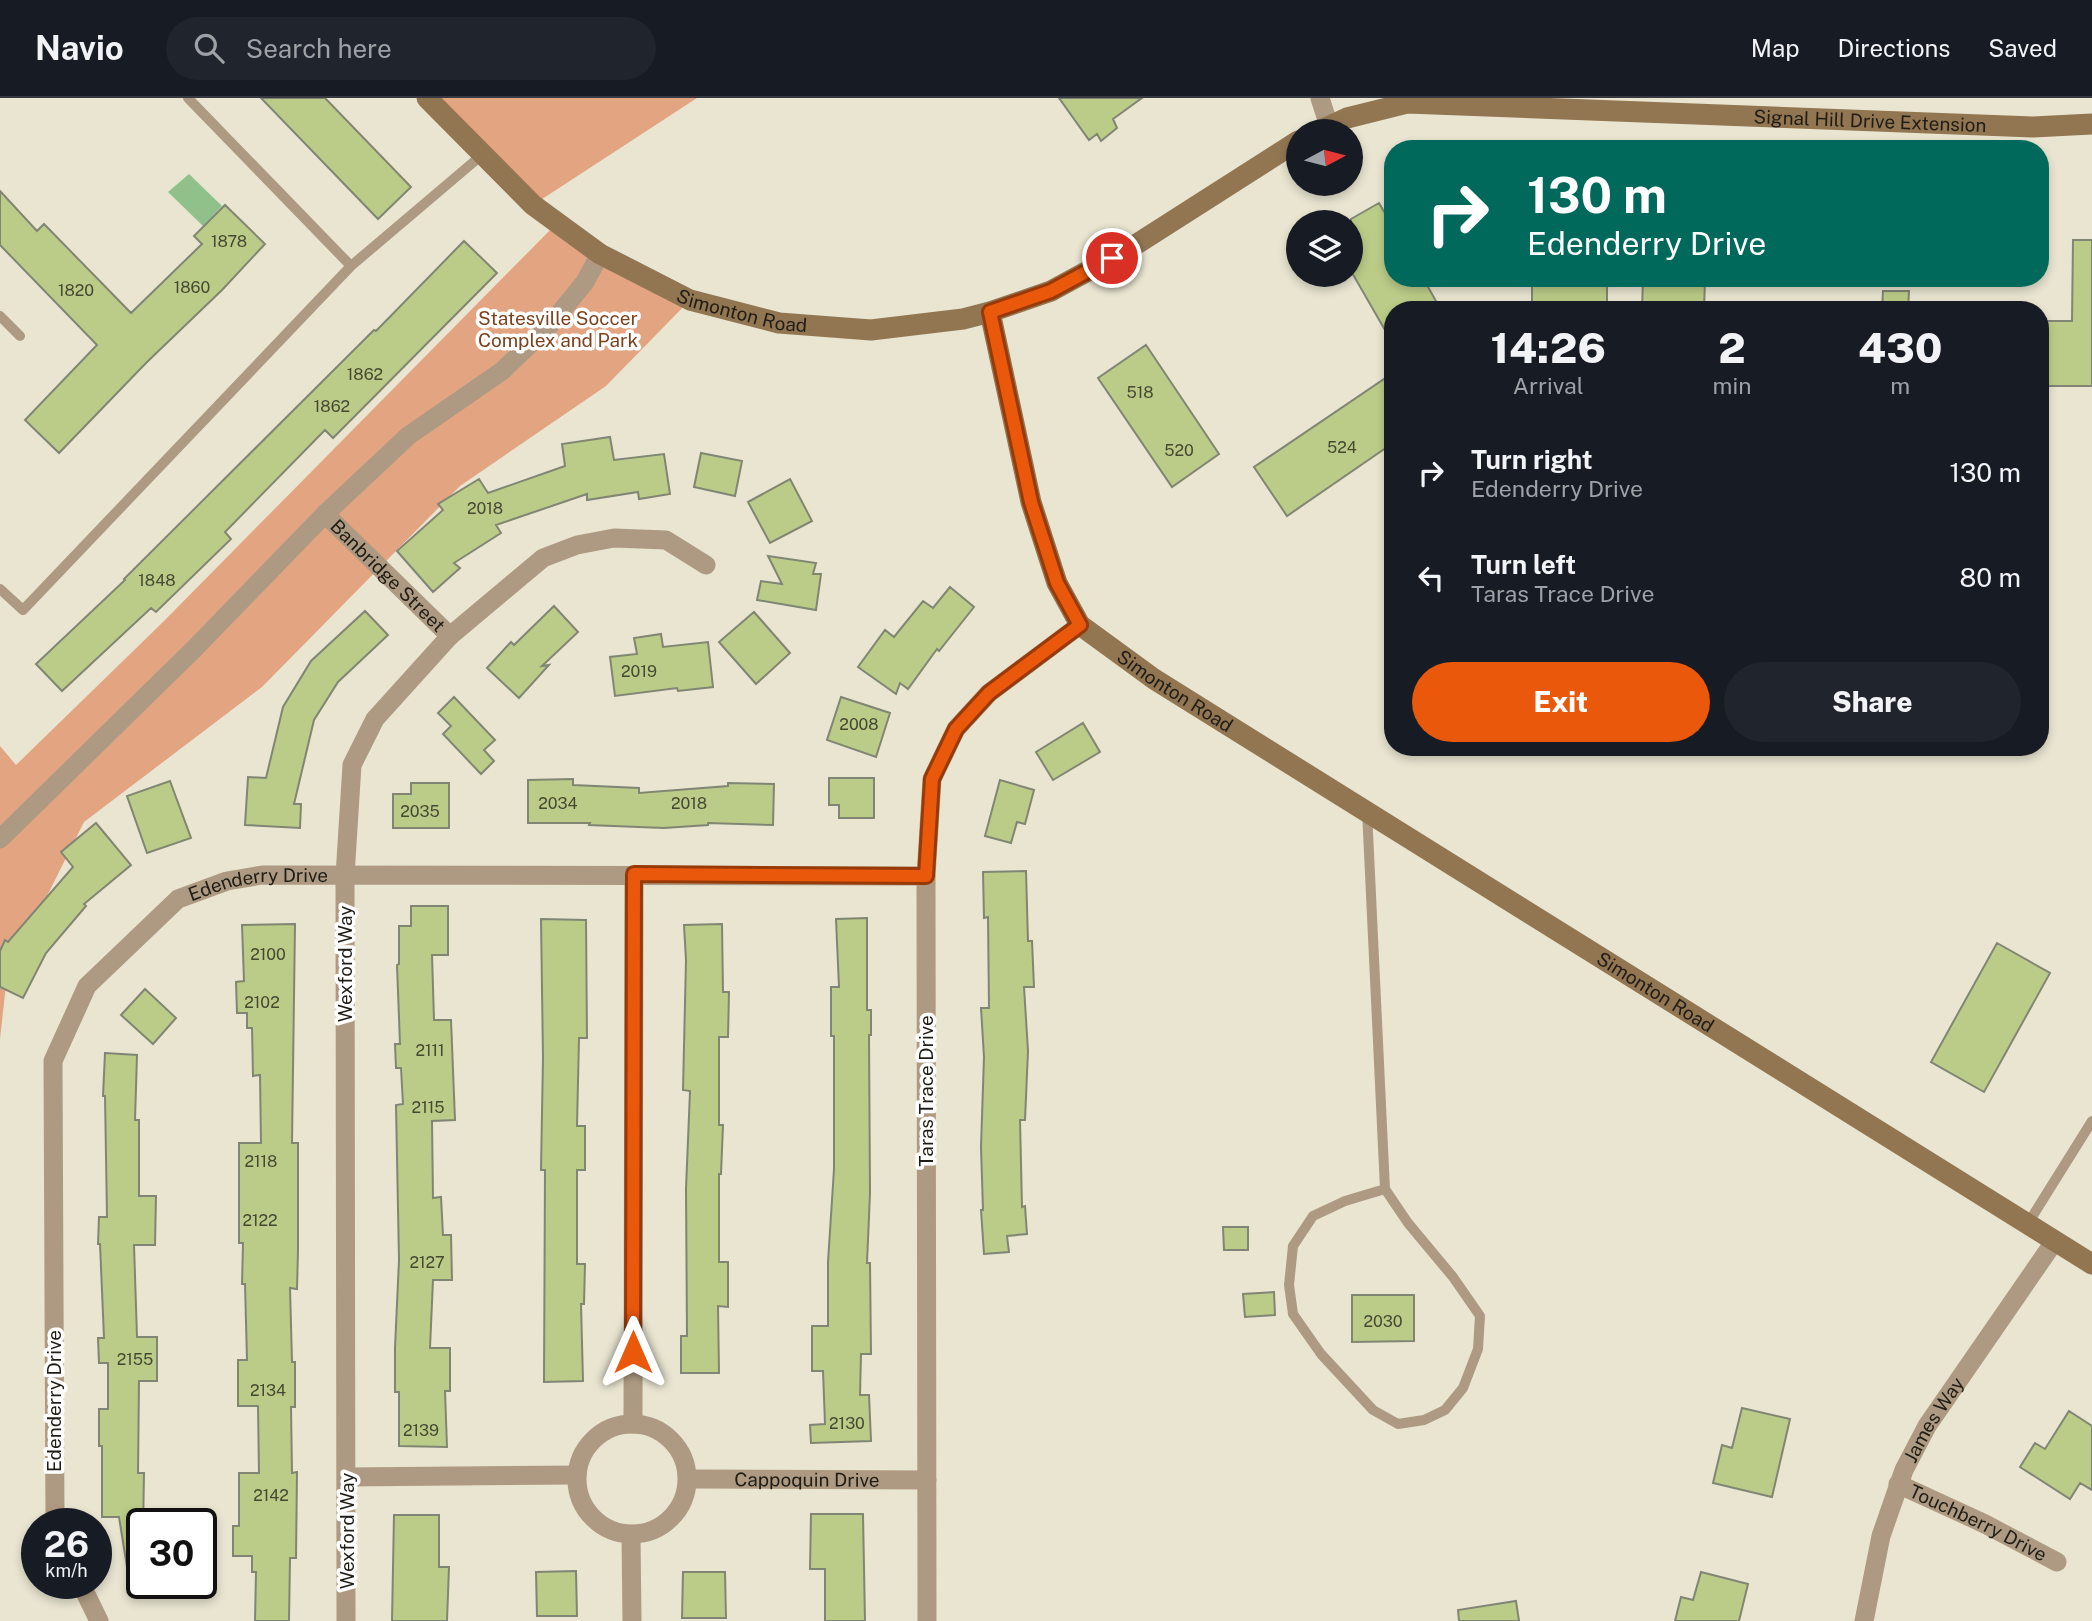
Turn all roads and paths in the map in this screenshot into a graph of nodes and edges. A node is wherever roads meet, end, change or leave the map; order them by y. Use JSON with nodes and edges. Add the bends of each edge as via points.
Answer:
{"nodes":[{"id":1,"x":188,"y":98,"type":"edge"},
{"id":2,"x":427,"y":98,"type":"edge"},
{"id":3,"x":1320,"y":98,"type":"edge"},
{"id":4,"x":1323,"y":119,"type":"edge"},
{"id":5,"x":1345,"y":119,"type":"edge"},
{"id":6,"x":2092,"y":124,"type":"edge"},
{"id":7,"x":1286,"y":149,"type":"edge"},
{"id":8,"x":483,"y":154,"type":"junction"},
{"id":9,"x":600,"y":254,"type":"junction"},
{"id":10,"x":351,"y":266,"type":"junction"},
{"id":11,"x":990,"y":312,"type":"junction"},
{"id":12,"x":0,"y":316,"type":"edge"},
{"id":13,"x":20,"y":336,"type":"dead end"},
{"id":14,"x":326,"y":514,"type":"junction"},
{"id":15,"x":706,"y":565,"type":"dead end"},
{"id":16,"x":0,"y":589,"type":"edge"},
{"id":17,"x":1080,"y":625,"type":"junction"},
{"id":18,"x":450,"y":636,"type":"junction"},
{"id":19,"x":1367,"y":811,"type":"junction"},
{"id":20,"x":0,"y":839,"type":"edge"},
{"id":21,"x":634,"y":874,"type":"junction"},
{"id":22,"x":345,"y":876,"type":"junction"},
{"id":23,"x":926,"y":876,"type":"junction"},
{"id":24,"x":2092,"y":1121,"type":"edge"},
{"id":25,"x":1385,"y":1189,"type":"junction"},
{"id":26,"x":2026,"y":1225,"type":"junction"},
{"id":27,"x":2054,"y":1242,"type":"junction"},
{"id":28,"x":2092,"y":1264,"type":"edge"},
{"id":29,"x":633,"y":1424,"type":"junction"},
{"id":30,"x":577,"y":1475,"type":"junction"},
{"id":31,"x":348,"y":1477,"type":"junction"},
{"id":32,"x":688,"y":1479,"type":"junction"},
{"id":33,"x":927,"y":1480,"type":"junction"},
{"id":34,"x":1898,"y":1484,"type":"junction"},
{"id":35,"x":55,"y":1508,"type":"edge"},
{"id":36,"x":631,"y":1535,"type":"junction"},
{"id":37,"x":2057,"y":1562,"type":"dead end"},
{"id":38,"x":88,"y":1599,"type":"edge"},
{"id":39,"x":99,"y":1621,"type":"edge"},
{"id":40,"x":346,"y":1621,"type":"edge"},
{"id":41,"x":632,"y":1621,"type":"edge"},
{"id":42,"x":927,"y":1621,"type":"edge"},
{"id":43,"x":1864,"y":1621,"type":"edge"}],
"edges":[{"from":1,"to":10,"type":"lane"},
{"from":2,"to":8,"type":"street","name":"Simonton Road"},
{"from":3,"to":4,"type":"street"},
{"from":5,"to":6,"type":"street","name":"Signal Hill Drive Extension","via":[[1407,103],[2021,127]]},
{"from":7,"to":11,"type":"street","via":[[1132,247],[1051,291]]},
{"from":8,"to":9,"type":"street","name":"Simonton Road","via":[[533,205]]},
{"from":8,"to":10,"type":"lane"},
{"from":9,"to":11,"type":"street","name":"Simonton Road","via":[[690,300],[779,323],[871,330]]},
{"from":9,"to":14,"type":"street","via":[[585,282],[550,326],[502,371],[408,436]]},
{"from":10,"to":16,"type":"lane","via":[[23,610]]},
{"from":11,"to":17,"type":"street","name":"Simonton Road","via":[[1031,502],[1057,583]]},
{"from":12,"to":13,"type":"lane"},
{"from":14,"to":18,"type":"street","name":"Banbridge Street"},
{"from":14,"to":20,"type":"street"},
{"from":15,"to":18,"type":"street","name":"Wexford Way","via":[[666,540],[614,538],[578,545],[543,558]]},
{"from":17,"to":19,"type":"street","name":"Simonton Road","via":[[1154,679]]},
{"from":17,"to":23,"type":"street","name":"Taras Trace Drive","via":[[989,693],[956,729],[932,779]]},
{"from":18,"to":22,"type":"street","name":"Wexford Way","via":[[375,719],[352,765]]},
{"from":19,"to":25,"type":"lane"},
{"from":19,"to":26,"type":"street","name":"Simonton Road"},
{"from":21,"to":22,"type":"street","name":"Edenderry Drive"},
{"from":21,"to":23,"type":"street","name":"Edenderry Drive"},
{"from":21,"to":29,"type":"street"},
{"from":22,"to":31,"type":"street","name":"Wexford Way"},
{"from":22,"to":35,"type":"street","name":"Edenderry Drive","via":[[262,875],[227,881],[178,899],[88,986],[53,1061]]},
{"from":23,"to":33,"type":"street","name":"Taras Trace Drive"},
{"from":24,"to":26,"type":"lane"},
{"from":25,"to":25,"type":"lane","via":[[1480,1316],[1478,1349],[1463,1388],[1445,1410],[1424,1420],[1398,1424],[1373,1410],[1321,1354],[1293,1314],[1289,1284],[1293,1246],[1312,1216]]},
{"from":26,"to":27,"type":"street","name":"Simonton Road"},
{"from":27,"to":28,"type":"street","name":"Simonton Road"},
{"from":27,"to":34,"type":"street","name":"James Way","via":[[1927,1426]]},
{"from":29,"to":30,"type":"street","via":[[608,1429],[590,1443]]},
{"from":29,"to":32,"type":"street","via":[[655,1428],[674,1442]]},
{"from":30,"to":31,"type":"street"},
{"from":30,"to":36,"type":"street","via":[[586,1510],[606,1529]]},
{"from":31,"to":40,"type":"street","name":"Wexford Way"},
{"from":32,"to":33,"type":"street","name":"Cappoquin Drive"},
{"from":32,"to":36,"type":"street","via":[[683,1503],[674,1517],[655,1531]]},
{"from":33,"to":42,"type":"street","name":"Taras Trace Drive"},
{"from":34,"to":37,"type":"street","name":"Touchberry Drive"},
{"from":34,"to":43,"type":"street","name":"James Way","via":[[1881,1536]]},
{"from":36,"to":41,"type":"street"},
{"from":38,"to":39,"type":"street"}]}
